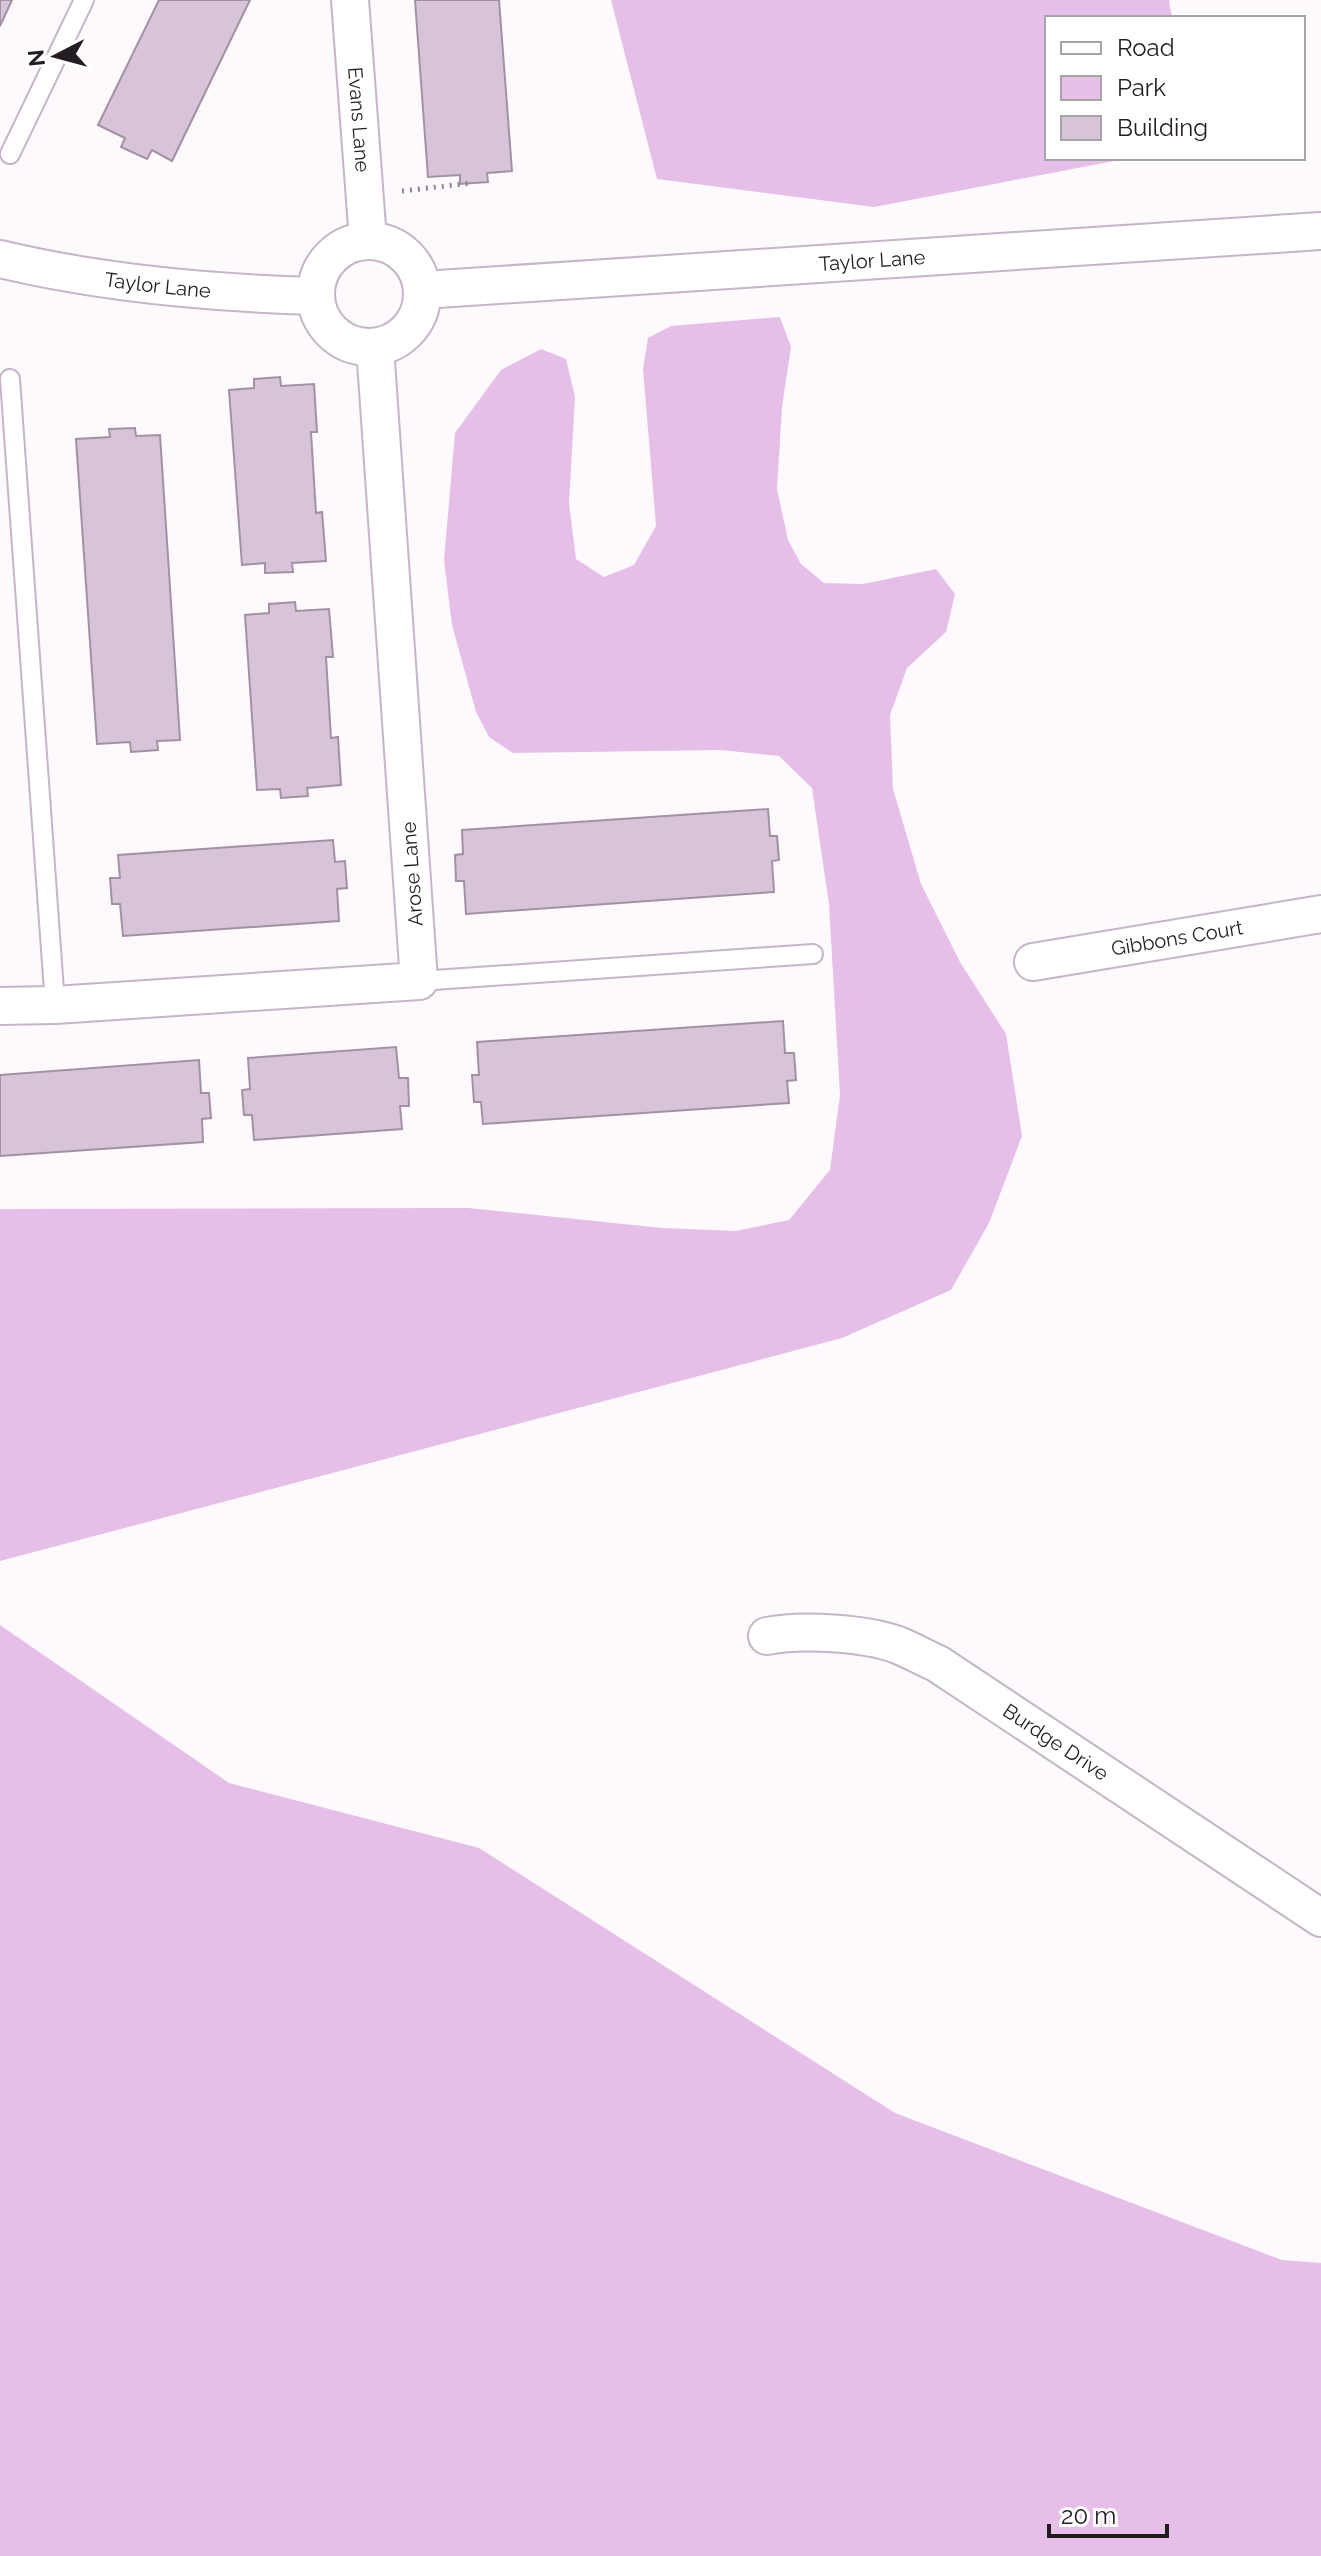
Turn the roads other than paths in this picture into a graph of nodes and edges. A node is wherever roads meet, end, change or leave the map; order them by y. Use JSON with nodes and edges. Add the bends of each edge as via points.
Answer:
{"nodes":[{"id":1,"x":84,"y":0,"type":"edge"},
{"id":2,"x":350,"y":0,"type":"edge"},
{"id":3,"x":10,"y":154,"type":"dead end"},
{"id":4,"x":1321,"y":231,"type":"edge"},
{"id":5,"x":368,"y":240,"type":"junction"},
{"id":6,"x":0,"y":259,"type":"edge"},
{"id":7,"x":423,"y":290,"type":"junction"},
{"id":8,"x":316,"y":296,"type":"junction"},
{"id":9,"x":375,"y":347,"type":"junction"},
{"id":10,"x":10,"y":379,"type":"dead end"},
{"id":11,"x":1321,"y":914,"type":"edge"},
{"id":12,"x":813,"y":954,"type":"dead end"},
{"id":13,"x":1033,"y":962,"type":"dead end"},
{"id":14,"x":419,"y":981,"type":"junction"},
{"id":15,"x":55,"y":1005,"type":"junction"},
{"id":16,"x":0,"y":1006,"type":"edge"},
{"id":17,"x":767,"y":1636,"type":"dead end"},
{"id":18,"x":1321,"y":1918,"type":"edge"}],
"edges":[{"from":1,"to":3,"type":"lane"},
{"from":2,"to":5,"type":"street","name":"Evans Lane"},
{"from":4,"to":7,"type":"street","name":"Taylor Lane"},
{"from":5,"to":7,"type":"street","via":[[384,243],[411,260]]},
{"from":5,"to":8,"type":"street","via":[[351,244],[325,264]]},
{"from":6,"to":8,"type":"street","name":"Taylor Lane","via":[[169,288]]},
{"from":7,"to":9,"type":"street","via":[[419,314],[405,335]]},
{"from":8,"to":9,"type":"street","via":[[319,313],[341,340]]},
{"from":9,"to":14,"type":"street","name":"Arose Lane"},
{"from":10,"to":15,"type":"lane"},
{"from":11,"to":13,"type":"street","name":"Gibbons Court"},
{"from":12,"to":14,"type":"lane"},
{"from":14,"to":15,"type":"street"},
{"from":15,"to":16,"type":"street"},
{"from":17,"to":18,"type":"street","name":"Burdge Drive","via":[[793,1631],[872,1639],[938,1664]]}]}
